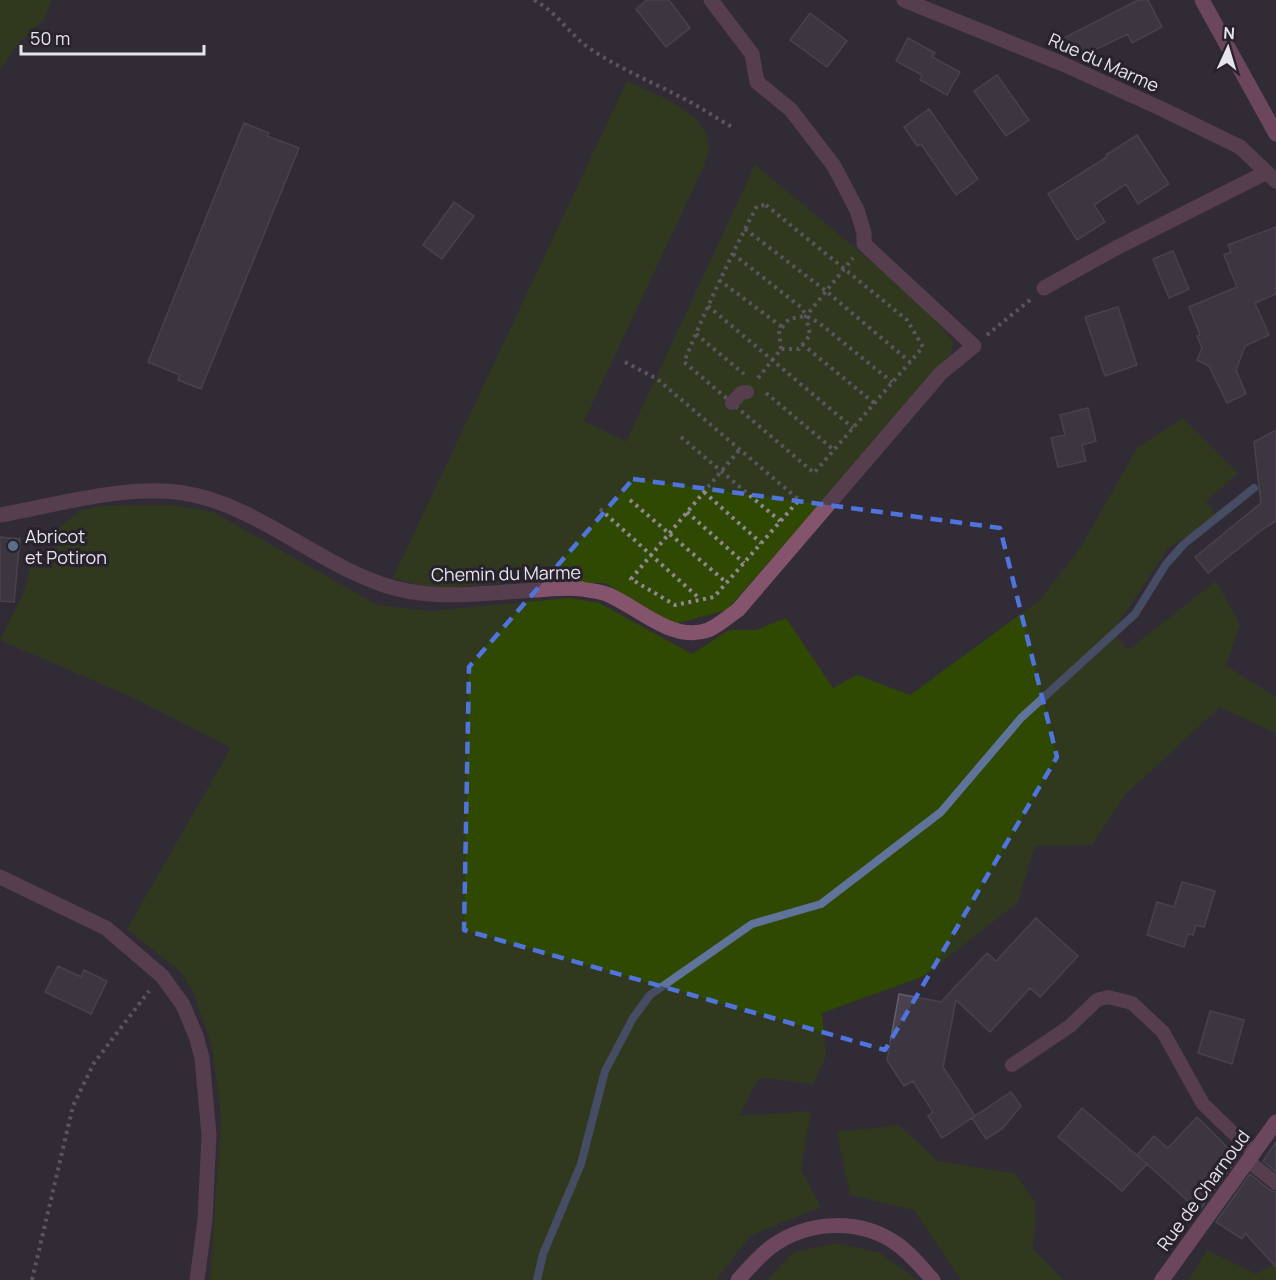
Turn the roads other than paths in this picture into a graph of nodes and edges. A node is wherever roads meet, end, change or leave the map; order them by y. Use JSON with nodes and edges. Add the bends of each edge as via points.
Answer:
{"nodes":[{"id":1,"x":711,"y":0,"type":"edge"},
{"id":2,"x":903,"y":0,"type":"edge"},
{"id":3,"x":1202,"y":0,"type":"edge"},
{"id":4,"x":1276,"y":134,"type":"edge"},
{"id":5,"x":1271,"y":177,"type":"edge"},
{"id":6,"x":1044,"y":288,"type":"road end"},
{"id":7,"x":747,"y":392,"type":"road end"},
{"id":8,"x":737,"y":407,"type":"road end"},
{"id":9,"x":0,"y":515,"type":"edge"},
{"id":10,"x":3,"y":881,"type":"edge"},
{"id":11,"x":1012,"y":1065,"type":"dead end"},
{"id":12,"x":1276,"y":1122,"type":"edge"},
{"id":13,"x":1251,"y":1157,"type":"junction"},
{"id":14,"x":1276,"y":1183,"type":"edge"},
{"id":15,"x":197,"y":1280,"type":"edge"},
{"id":16,"x":738,"y":1280,"type":"edge"},
{"id":17,"x":933,"y":1280,"type":"edge"},
{"id":18,"x":1162,"y":1280,"type":"edge"}],
"edges":[{"from":1,"to":9,"type":"street","name":"Chemin du Marme","via":[[752,54],[757,82],[791,110],[834,166],[857,210],[864,244],[974,346],[941,373],[738,610],[709,630],[688,633],[673,630],[607,594],[578,589],[414,593],[354,573],[224,503],[185,493],[127,492]]},
{"from":2,"to":5,"type":"street","name":"Rue du Marme","via":[[1063,64],[1240,147]]},
{"from":3,"to":4,"type":"street"},
{"from":5,"to":6,"type":"street","via":[[1116,248]]},
{"from":7,"to":8,"type":"lane","via":[[741,393]]},
{"from":10,"to":15,"type":"street","via":[[106,928],[162,976],[183,1005],[196,1036],[206,1088],[209,1134],[205,1220]]},
{"from":11,"to":13,"type":"lane","via":[[1070,1026],[1097,1000],[1108,997],[1132,1003],[1163,1032],[1203,1104]]},
{"from":12,"to":13,"type":"street","name":"Rue de Charnoud"},
{"from":13,"to":14,"type":"lane"},
{"from":13,"to":18,"type":"street","name":"Rue de Charnoud"},
{"from":16,"to":17,"type":"street","via":[[770,1247],[788,1236],[834,1225],[879,1233],[898,1245]]}]}
